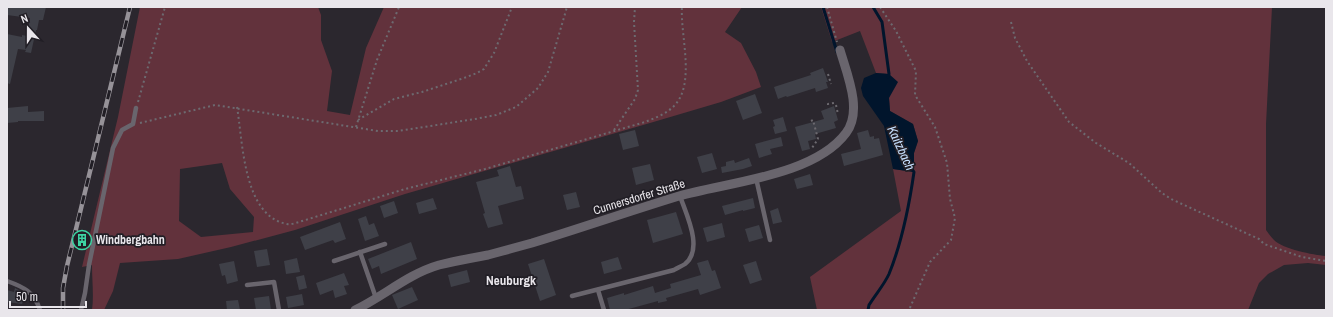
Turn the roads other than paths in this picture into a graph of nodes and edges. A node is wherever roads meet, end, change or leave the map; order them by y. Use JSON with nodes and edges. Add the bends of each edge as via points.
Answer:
{"nodes":[{"id":1,"x":840,"y":50,"type":"road end"},
{"id":2,"x":136,"y":108,"type":"road end"},
{"id":3,"x":756,"y":178,"type":"junction"},
{"id":4,"x":680,"y":196,"type":"junction"},
{"id":5,"x":770,"y":240,"type":"dead end"},
{"id":6,"x":385,"y":244,"type":"dead end"},
{"id":7,"x":360,"y":252,"type":"junction"},
{"id":8,"x":334,"y":261,"type":"dead end"},
{"id":9,"x":7,"y":281,"type":"edge"},
{"id":10,"x":247,"y":285,"type":"dead end"},
{"id":11,"x":598,"y":290,"type":"junction"},
{"id":12,"x":572,"y":296,"type":"dead end"},
{"id":13,"x":376,"y":298,"type":"junction"},
{"id":14,"x":40,"y":310,"type":"edge"},
{"id":15,"x":81,"y":310,"type":"edge"},
{"id":16,"x":279,"y":310,"type":"edge"},
{"id":17,"x":355,"y":310,"type":"edge"},
{"id":18,"x":604,"y":310,"type":"edge"}],
"edges":[{"from":1,"to":3,"type":"street","name":"Cunnersdorfer Straße","via":[[854,107],[848,131],[833,146],[814,159]]},
{"from":2,"to":15,"type":"lane","via":[[133,124],[122,130],[113,148]]},
{"from":3,"to":4,"type":"street","name":"Cunnersdorfer Straße"},
{"from":3,"to":5,"type":"lane"},
{"from":4,"to":11,"type":"lane","via":[[694,239],[693,252],[686,263],[674,270]]},
{"from":4,"to":13,"type":"street","name":"Cunnersdorfer Straße","via":[[532,242],[438,266],[408,279]]},
{"from":6,"to":7,"type":"lane"},
{"from":7,"to":8,"type":"lane"},
{"from":7,"to":13,"type":"lane"},
{"from":9,"to":14,"type":"lane","via":[[31,293]]},
{"from":10,"to":16,"type":"lane","via":[[274,282]]},
{"from":11,"to":12,"type":"lane"},
{"from":11,"to":18,"type":"lane"},
{"from":13,"to":17,"type":"street","name":"Cunnersdorfer Straße"}]}
